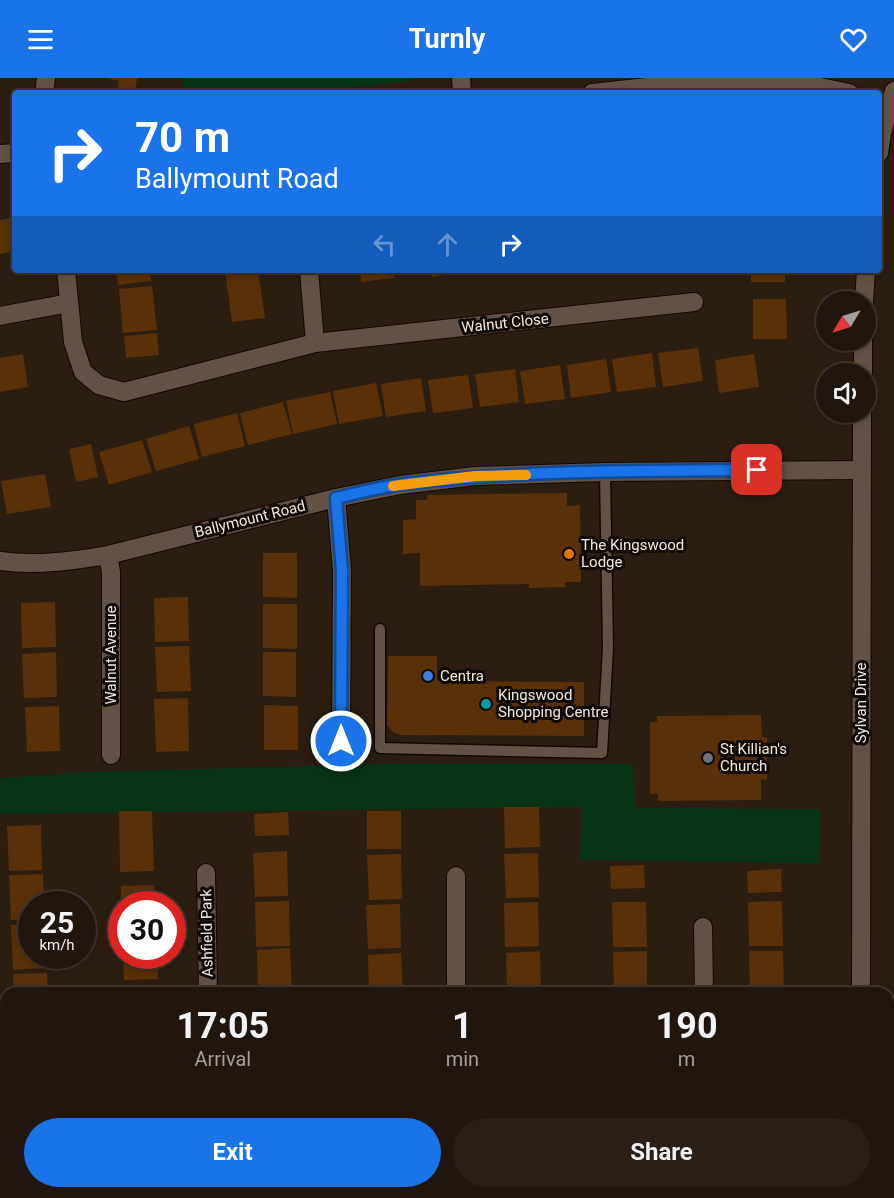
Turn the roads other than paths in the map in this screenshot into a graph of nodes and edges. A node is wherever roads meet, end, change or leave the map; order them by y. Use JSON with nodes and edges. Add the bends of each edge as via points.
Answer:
{"nodes":[{"id":1,"x":720,"y":78,"type":"edge"},
{"id":2,"x":618,"y":90,"type":"edge"},
{"id":3,"x":834,"y":90,"type":"edge"},
{"id":4,"x":888,"y":97,"type":"edge"},
{"id":5,"x":882,"y":134,"type":"edge"},
{"id":6,"x":66,"y":273,"type":"edge"},
{"id":7,"x":309,"y":273,"type":"edge"},
{"id":8,"x":866,"y":273,"type":"edge"},
{"id":9,"x":865,"y":291,"type":"edge"},
{"id":10,"x":694,"y":302,"type":"dead end"},
{"id":11,"x":69,"y":303,"type":"junction"},
{"id":12,"x":0,"y":315,"type":"edge"},
{"id":13,"x":315,"y":343,"type":"junction"},
{"id":14,"x":862,"y":423,"type":"edge"},
{"id":15,"x":861,"y":470,"type":"junction"},
{"id":16,"x":605,"y":472,"type":"junction"},
{"id":17,"x":336,"y":498,"type":"junction"},
{"id":18,"x":108,"y":555,"type":"junction"},
{"id":19,"x":0,"y":561,"type":"edge"},
{"id":20,"x":380,"y":629,"type":"dead end"},
{"id":21,"x":341,"y":742,"type":"dead end"},
{"id":22,"x":111,"y":755,"type":"dead end"},
{"id":23,"x":206,"y":873,"type":"dead end"},
{"id":24,"x":456,"y":876,"type":"dead end"},
{"id":25,"x":703,"y":927,"type":"dead end"},
{"id":26,"x":208,"y":987,"type":"edge"},
{"id":27,"x":456,"y":987,"type":"edge"},
{"id":28,"x":704,"y":987,"type":"edge"},
{"id":29,"x":861,"y":987,"type":"edge"}],
"edges":[{"from":1,"to":2,"type":"street"},
{"from":1,"to":3,"type":"street"},
{"from":4,"to":5,"type":"street"},
{"from":6,"to":11,"type":"street","name":"Walnut Close"},
{"from":7,"to":13,"type":"street"},
{"from":8,"to":9,"type":"street"},
{"from":10,"to":13,"type":"street","name":"Walnut Close"},
{"from":11,"to":12,"type":"street"},
{"from":11,"to":13,"type":"street","name":"Walnut Close","via":[[73,342],[83,372],[99,386],[124,392]]},
{"from":14,"to":15,"type":"street","name":"Sylvan Drive"},
{"from":15,"to":16,"type":"street","name":"Ballymount Road"},
{"from":15,"to":29,"type":"street","name":"Sylvan Drive"},
{"from":16,"to":17,"type":"street","name":"Ballymount Road","via":[[475,476]]},
{"from":16,"to":20,"type":"lane","via":[[608,648],[602,753],[380,748]]},
{"from":17,"to":18,"type":"street","name":"Ballymount Road"},
{"from":17,"to":21,"type":"street","via":[[342,571]]},
{"from":18,"to":19,"type":"street","name":"Ballymount Road","via":[[74,560]]},
{"from":18,"to":22,"type":"street","name":"Walnut Avenue"},
{"from":23,"to":26,"type":"street","name":"Ashfield Park"},
{"from":24,"to":27,"type":"street"},
{"from":25,"to":28,"type":"street"}]}
